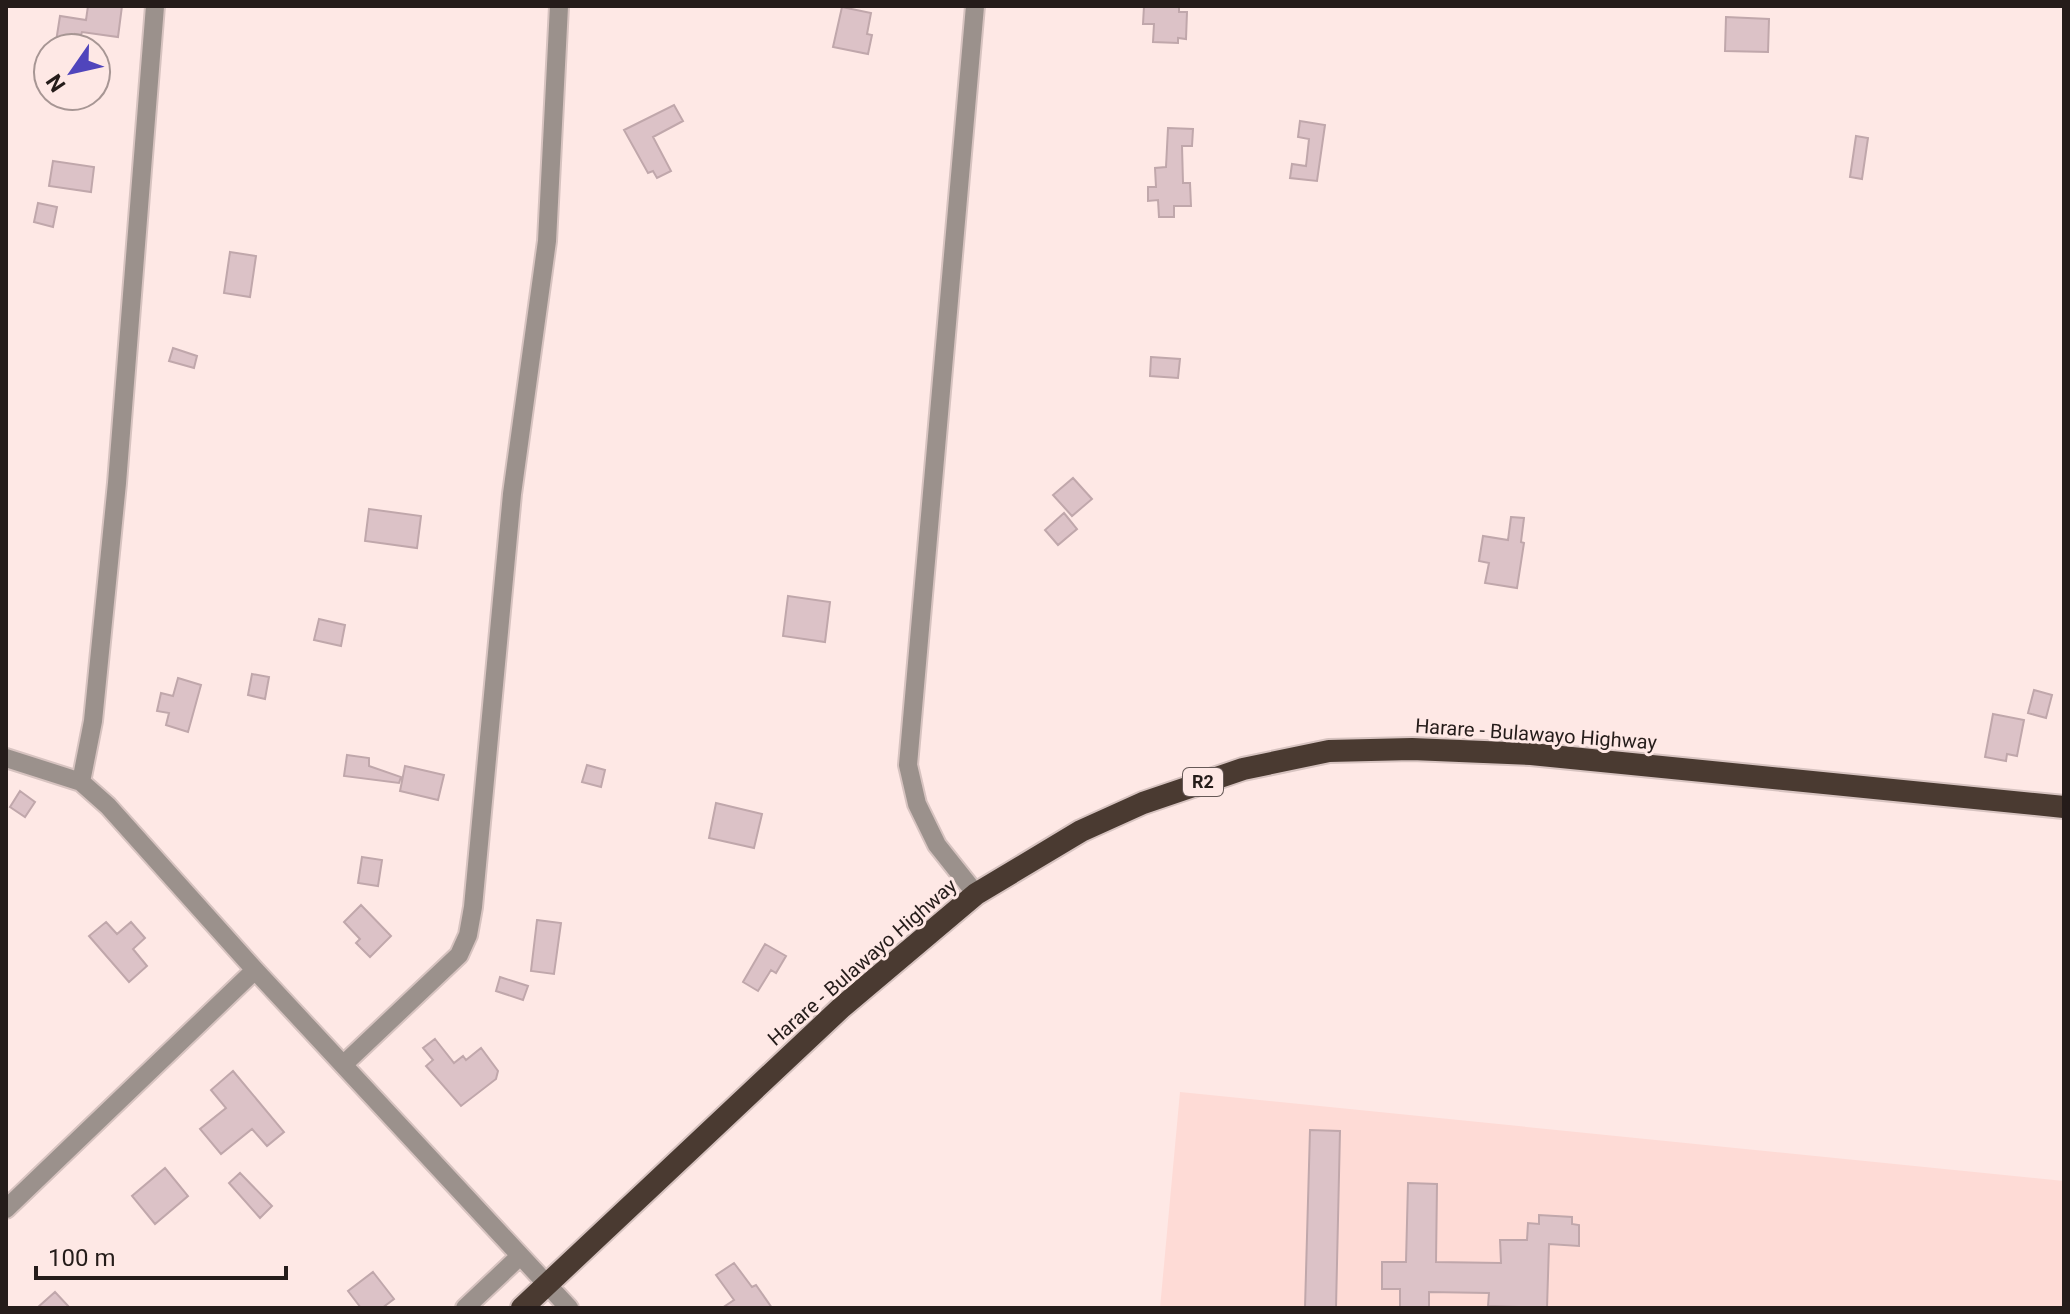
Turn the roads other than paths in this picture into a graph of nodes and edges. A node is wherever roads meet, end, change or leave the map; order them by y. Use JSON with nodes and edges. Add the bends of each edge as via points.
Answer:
{"nodes":[{"id":1,"x":155,"y":6,"type":"edge"},
{"id":2,"x":559,"y":6,"type":"edge"},
{"id":3,"x":975,"y":6,"type":"edge"},
{"id":4,"x":6,"y":758,"type":"edge"},
{"id":5,"x":81,"y":782,"type":"junction"},
{"id":6,"x":2064,"y":807,"type":"edge"},
{"id":7,"x":976,"y":894,"type":"junction"},
{"id":8,"x":255,"y":970,"type":"junction"},
{"id":9,"x":344,"y":1064,"type":"junction"},
{"id":10,"x":6,"y":1209,"type":"edge"},
{"id":11,"x":519,"y":1257,"type":"junction"},
{"id":12,"x":547,"y":1285,"type":"junction"},
{"id":13,"x":465,"y":1308,"type":"edge"},
{"id":14,"x":522,"y":1308,"type":"edge"},
{"id":15,"x":569,"y":1308,"type":"edge"}],
"edges":[{"from":1,"to":5,"type":"street","via":[[117,483],[93,721]]},
{"from":2,"to":9,"type":"street","via":[[547,241],[512,494],[468,935],[459,955]]},
{"from":3,"to":7,"type":"street","via":[[908,765],[917,804],[937,845]]},
{"from":4,"to":5,"type":"street"},
{"from":5,"to":8,"type":"street"},
{"from":6,"to":7,"type":"highway","name":"Harare - Bulawayo Highway","number":"R2","via":[[1531,754],[1329,751],[1243,769],[1143,803],[1081,831]]},
{"from":7,"to":12,"type":"highway","name":"Harare - Bulawayo Highway","number":"R2","via":[[842,1007]]},
{"from":8,"to":9,"type":"street"},
{"from":8,"to":10,"type":"street"},
{"from":9,"to":11,"type":"street"},
{"from":11,"to":12,"type":"street"},
{"from":11,"to":13,"type":"street"},
{"from":12,"to":14,"type":"highway","name":"Harare - Bulawayo Highway","number":"R2"},
{"from":12,"to":15,"type":"street"}]}
